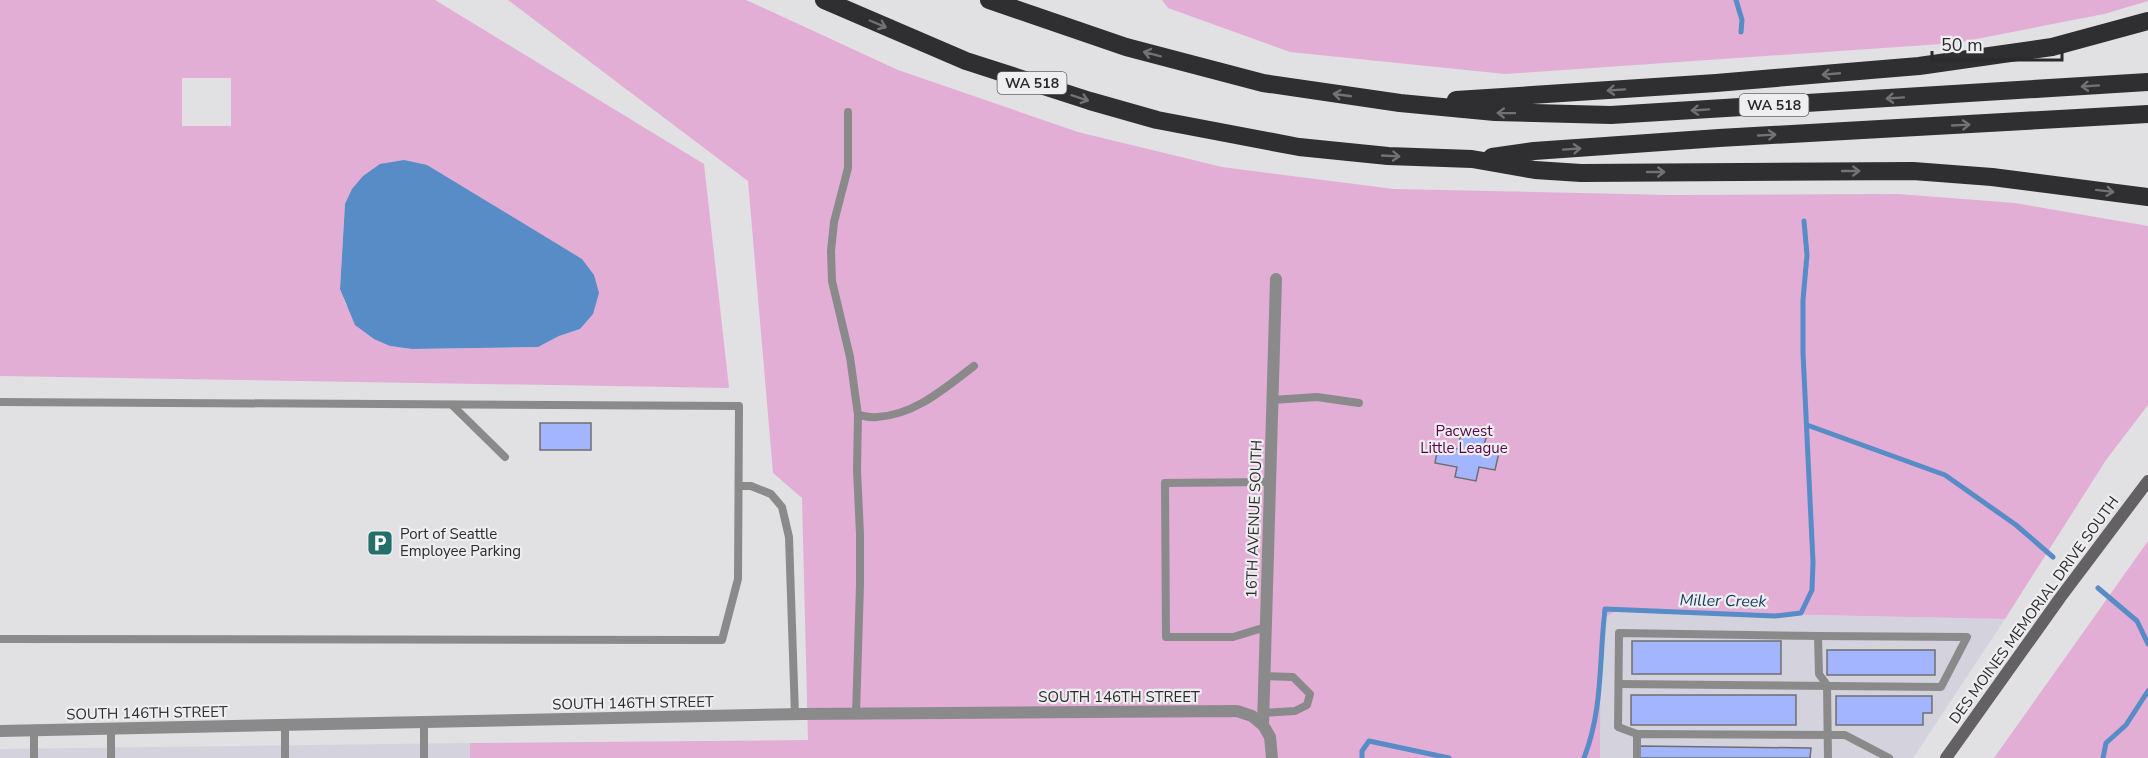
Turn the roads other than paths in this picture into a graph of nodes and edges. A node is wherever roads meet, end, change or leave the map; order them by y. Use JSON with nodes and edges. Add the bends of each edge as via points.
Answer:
{"nodes":[{"id":1,"x":824,"y":0,"type":"edge"},
{"id":2,"x":989,"y":0,"type":"edge"},
{"id":3,"x":2148,"y":21,"type":"edge"},
{"id":4,"x":2148,"y":82,"type":"edge"},
{"id":5,"x":1400,"y":103,"type":"junction"},
{"id":6,"x":848,"y":112,"type":"dead end"},
{"id":7,"x":2148,"y":114,"type":"edge"},
{"id":8,"x":1472,"y":159,"type":"junction"},
{"id":9,"x":2148,"y":197,"type":"edge"},
{"id":10,"x":1276,"y":279,"type":"dead end"},
{"id":11,"x":974,"y":366,"type":"dead end"},
{"id":12,"x":1272,"y":400,"type":"junction"},
{"id":13,"x":0,"y":402,"type":"edge"},
{"id":14,"x":1359,"y":403,"type":"dead end"},
{"id":15,"x":452,"y":405,"type":"junction"},
{"id":16,"x":858,"y":415,"type":"junction"},
{"id":17,"x":505,"y":458,"type":"dead end"},
{"id":18,"x":2148,"y":481,"type":"edge"},
{"id":19,"x":1270,"y":482,"type":"junction"},
{"id":20,"x":739,"y":486,"type":"junction"},
{"id":21,"x":1266,"y":627,"type":"junction"},
{"id":22,"x":1818,"y":636,"type":"junction"},
{"id":23,"x":0,"y":639,"type":"edge"},
{"id":24,"x":1265,"y":676,"type":"junction"},
{"id":25,"x":1619,"y":684,"type":"junction"},
{"id":26,"x":1827,"y":685,"type":"junction"},
{"id":27,"x":856,"y":714,"type":"junction"},
{"id":28,"x":795,"y":715,"type":"junction"},
{"id":29,"x":1263,"y":719,"type":"junction"},
{"id":30,"x":424,"y":722,"type":"junction"},
{"id":31,"x":285,"y":725,"type":"junction"},
{"id":32,"x":111,"y":729,"type":"junction"},
{"id":33,"x":34,"y":730,"type":"junction"},
{"id":34,"x":0,"y":731,"type":"edge"},
{"id":35,"x":1637,"y":734,"type":"junction"},
{"id":36,"x":1828,"y":735,"type":"junction"},
{"id":37,"x":34,"y":758,"type":"edge"},
{"id":38,"x":111,"y":758,"type":"edge"},
{"id":39,"x":285,"y":758,"type":"edge"},
{"id":40,"x":424,"y":758,"type":"edge"},
{"id":41,"x":1272,"y":758,"type":"edge"},
{"id":42,"x":1637,"y":758,"type":"edge"},
{"id":43,"x":1828,"y":758,"type":"edge"},
{"id":44,"x":1889,"y":758,"type":"edge"},
{"id":45,"x":1946,"y":758,"type":"edge"}],
"edges":[{"from":1,"to":8,"type":"highway","number":"WA 518","one_way":true,"via":[[966,61],[1157,120],[1299,147]]},
{"from":5,"to":2,"type":"highway","number":"WA 518","one_way":true,"via":[[1263,83],[1126,47]]},
{"from":3,"to":5,"type":"highway","one_way":true,"via":[[2052,47],[1919,66]]},
{"from":4,"to":5,"type":"highway","number":"WA 518","one_way":true,"via":[[1611,115],[1495,112]]},
{"from":6,"to":16,"type":"lane","via":[[848,168],[831,251],[832,281],[850,357]]},
{"from":8,"to":7,"type":"highway","number":"WA 518","one_way":true,"via":[[1719,138]]},
{"from":8,"to":9,"type":"highway","one_way":true,"via":[[1581,173],[1913,171]]},
{"from":10,"to":12,"type":"street","name":"16TH AVENUE SOUTH"},
{"from":11,"to":16,"type":"lane","via":[[932,398],[908,409],[878,417]]},
{"from":12,"to":14,"type":"lane","via":[[1317,398]]},
{"from":12,"to":19,"type":"street","name":"16TH AVENUE SOUTH"},
{"from":13,"to":15,"type":"lane"},
{"from":15,"to":17,"type":"lane"},
{"from":15,"to":20,"type":"lane","via":[[739,406]]},
{"from":16,"to":27,"type":"lane"},
{"from":18,"to":45,"type":"main road","name":"DES MOINES MEMORIAL DRIVE SOUTH"},
{"from":19,"to":21,"type":"street","name":"16TH AVENUE SOUTH"},
{"from":19,"to":21,"type":"lane","via":[[1165,483],[1166,637],[1233,637]]},
{"from":20,"to":23,"type":"lane","via":[[738,579],[722,640]]},
{"from":20,"to":28,"type":"lane","via":[[771,494],[782,507],[789,537]]},
{"from":21,"to":24,"type":"street","name":"16TH AVENUE SOUTH"},
{"from":22,"to":25,"type":"lane","via":[[1619,633]]},
{"from":22,"to":26,"type":"lane","via":[[1819,674]]},
{"from":22,"to":26,"type":"lane","via":[[1967,637],[1941,687]]},
{"from":24,"to":29,"type":"street","name":"16TH AVENUE SOUTH"},
{"from":24,"to":29,"type":"lane","via":[[1293,677],[1310,694],[1307,705]]},
{"from":25,"to":26,"type":"lane"},
{"from":25,"to":35,"type":"lane","via":[[1618,727]]},
{"from":26,"to":36,"type":"lane"},
{"from":27,"to":28,"type":"street","name":"SOUTH 146TH STREET"},
{"from":27,"to":29,"type":"street","name":"SOUTH 146TH STREET","via":[[1236,711]]},
{"from":28,"to":30,"type":"street","name":"SOUTH 146TH STREET"},
{"from":29,"to":41,"type":"street","name":"16TH AVENUE SOUTH"},
{"from":30,"to":31,"type":"street","name":"SOUTH 146TH STREET"},
{"from":30,"to":40,"type":"lane"},
{"from":31,"to":32,"type":"street","name":"SOUTH 146TH STREET"},
{"from":31,"to":39,"type":"lane"},
{"from":32,"to":33,"type":"street","name":"SOUTH 146TH STREET"},
{"from":32,"to":38,"type":"lane"},
{"from":33,"to":34,"type":"street","name":"SOUTH 146TH STREET"},
{"from":33,"to":37,"type":"lane"},
{"from":35,"to":36,"type":"lane"},
{"from":35,"to":42,"type":"lane"},
{"from":36,"to":43,"type":"lane"},
{"from":36,"to":44,"type":"lane","via":[[1845,735]]}]}
